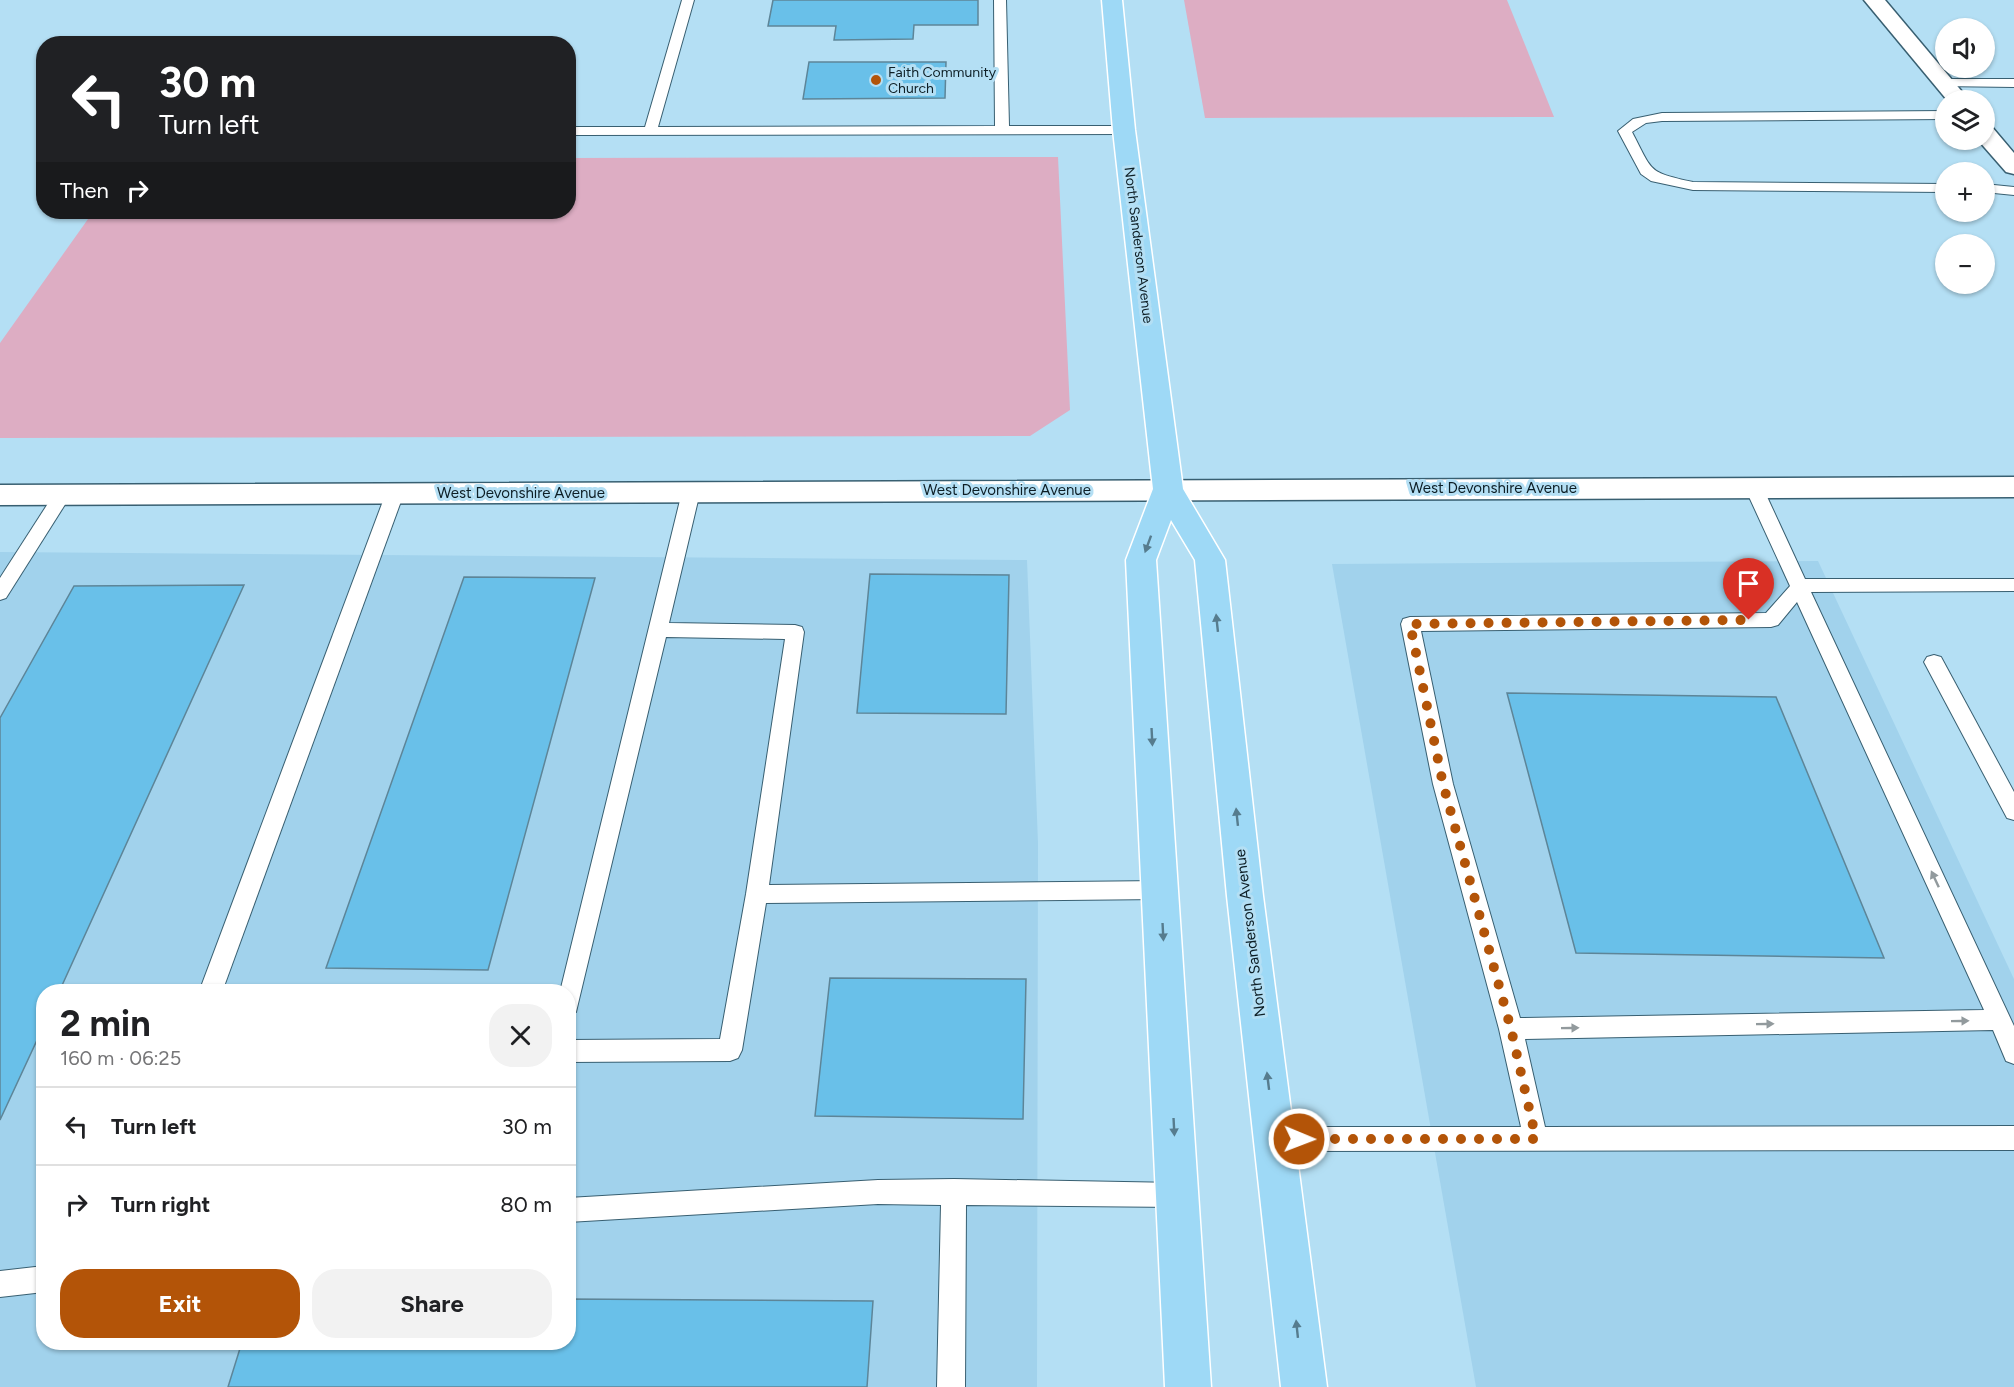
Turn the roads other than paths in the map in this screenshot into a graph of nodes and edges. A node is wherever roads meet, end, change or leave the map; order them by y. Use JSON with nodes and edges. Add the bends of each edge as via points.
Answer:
{"nodes":[{"id":1,"x":688,"y":0,"type":"edge"},
{"id":2,"x":1000,"y":0,"type":"edge"},
{"id":3,"x":1112,"y":0,"type":"edge"},
{"id":4,"x":1874,"y":0,"type":"edge"},
{"id":5,"x":1944,"y":83,"type":"junction"},
{"id":6,"x":2014,"y":83,"type":"edge"},
{"id":7,"x":1950,"y":90,"type":"edge"},
{"id":8,"x":1935,"y":115,"type":"edge"},
{"id":9,"x":1002,"y":130,"type":"junction"},
{"id":10,"x":1124,"y":130,"type":"junction"},
{"id":11,"x":576,"y":131,"type":"edge"},
{"id":12,"x":650,"y":131,"type":"junction"},
{"id":13,"x":1995,"y":145,"type":"edge"},
{"id":14,"x":2014,"y":167,"type":"edge"},
{"id":15,"x":1935,"y":188,"type":"edge"},
{"id":16,"x":1995,"y":189,"type":"edge"},
{"id":17,"x":2014,"y":191,"type":"edge"},
{"id":18,"x":2014,"y":487,"type":"edge"},
{"id":19,"x":1754,"y":488,"type":"junction"},
{"id":20,"x":1168,"y":489,"type":"junction"},
{"id":21,"x":691,"y":492,"type":"junction"},
{"id":22,"x":395,"y":493,"type":"junction"},
{"id":23,"x":0,"y":495,"type":"edge"},
{"id":24,"x":62,"y":495,"type":"junction"},
{"id":25,"x":2014,"y":585,"type":"edge"},
{"id":26,"x":1801,"y":586,"type":"junction"},
{"id":27,"x":0,"y":593,"type":"edge"},
{"id":28,"x":658,"y":630,"type":"junction"},
{"id":29,"x":1934,"y":662,"type":"dead end"},
{"id":30,"x":2014,"y":812,"type":"edge"},
{"id":31,"x":1161,"y":890,"type":"junction"},
{"id":32,"x":757,"y":894,"type":"junction"},
{"id":33,"x":213,"y":984,"type":"edge"},
{"id":34,"x":573,"y":984,"type":"edge"},
{"id":35,"x":2000,"y":1020,"type":"junction"},
{"id":36,"x":1511,"y":1029,"type":"junction"},
{"id":37,"x":576,"y":1051,"type":"edge"},
{"id":38,"x":2014,"y":1053,"type":"edge"},
{"id":39,"x":2014,"y":1138,"type":"edge"},
{"id":40,"x":1276,"y":1139,"type":"junction"},
{"id":41,"x":1536,"y":1139,"type":"junction"},
{"id":42,"x":954,"y":1191,"type":"junction"},
{"id":43,"x":1178,"y":1195,"type":"junction"},
{"id":44,"x":576,"y":1210,"type":"edge"},
{"id":45,"x":36,"y":1280,"type":"edge"},
{"id":46,"x":0,"y":1284,"type":"edge"},
{"id":47,"x":951,"y":1387,"type":"edge"},
{"id":48,"x":1188,"y":1387,"type":"edge"},
{"id":49,"x":1304,"y":1387,"type":"edge"}],
"edges":[{"from":1,"to":12,"type":"lane"},
{"from":2,"to":9,"type":"lane"},
{"from":3,"to":10,"type":"highway","name":"North Sanderson Avenue"},
{"from":4,"to":5,"type":"street"},
{"from":5,"to":6,"type":"lane"},
{"from":5,"to":7,"type":"street"},
{"from":8,"to":15,"type":"lane","via":[[1662,117],[1641,119],[1625,131],[1646,171],[1656,178],[1693,186]]},
{"from":9,"to":10,"type":"lane"},
{"from":9,"to":12,"type":"lane"},
{"from":10,"to":20,"type":"highway","name":"North Sanderson Avenue"},
{"from":11,"to":12,"type":"lane"},
{"from":13,"to":14,"type":"street"},
{"from":16,"to":17,"type":"lane"},
{"from":18,"to":19,"type":"street","name":"West Devonshire Avenue"},
{"from":19,"to":20,"type":"street","name":"West Devonshire Avenue"},
{"from":19,"to":26,"type":"lane"},
{"from":20,"to":21,"type":"street","name":"West Devonshire Avenue"},
{"from":20,"to":31,"type":"highway","name":"North Sanderson Avenue","one_way":true,"via":[[1142,560]]},
{"from":40,"to":20,"type":"highway","name":"North Sanderson Avenue","one_way":true,"via":[[1245,896],[1210,560]]},
{"from":21,"to":22,"type":"street","name":"West Devonshire Avenue"},
{"from":21,"to":28,"type":"lane"},
{"from":22,"to":24,"type":"street","name":"West Devonshire Avenue"},
{"from":22,"to":33,"type":"lane"},
{"from":23,"to":24,"type":"street","name":"West Devonshire Avenue"},
{"from":24,"to":27,"type":"lane"},
{"from":25,"to":26,"type":"lane"},
{"from":35,"to":26,"type":"lane","one_way":true},
{"from":26,"to":36,"type":"lane","via":[[1771,620],[1410,624],[1443,784]]},
{"from":28,"to":32,"type":"lane","via":[[795,632]]},
{"from":28,"to":34,"type":"lane"},
{"from":29,"to":30,"type":"lane"},
{"from":31,"to":32,"type":"lane"},
{"from":31,"to":43,"type":"highway","name":"North Sanderson Avenue","one_way":true},
{"from":32,"to":37,"type":"lane","via":[[730,1050]]},
{"from":36,"to":35,"type":"lane","one_way":true},
{"from":35,"to":38,"type":"lane"},
{"from":36,"to":41,"type":"lane"},
{"from":39,"to":41,"type":"lane"},
{"from":40,"to":41,"type":"lane"},
{"from":49,"to":40,"type":"highway","name":"North Sanderson Avenue","one_way":true},
{"from":42,"to":43,"type":"lane"},
{"from":42,"to":44,"type":"lane"},
{"from":42,"to":47,"type":"lane"},
{"from":43,"to":48,"type":"highway","name":"North Sanderson Avenue"},
{"from":45,"to":46,"type":"lane"}]}
